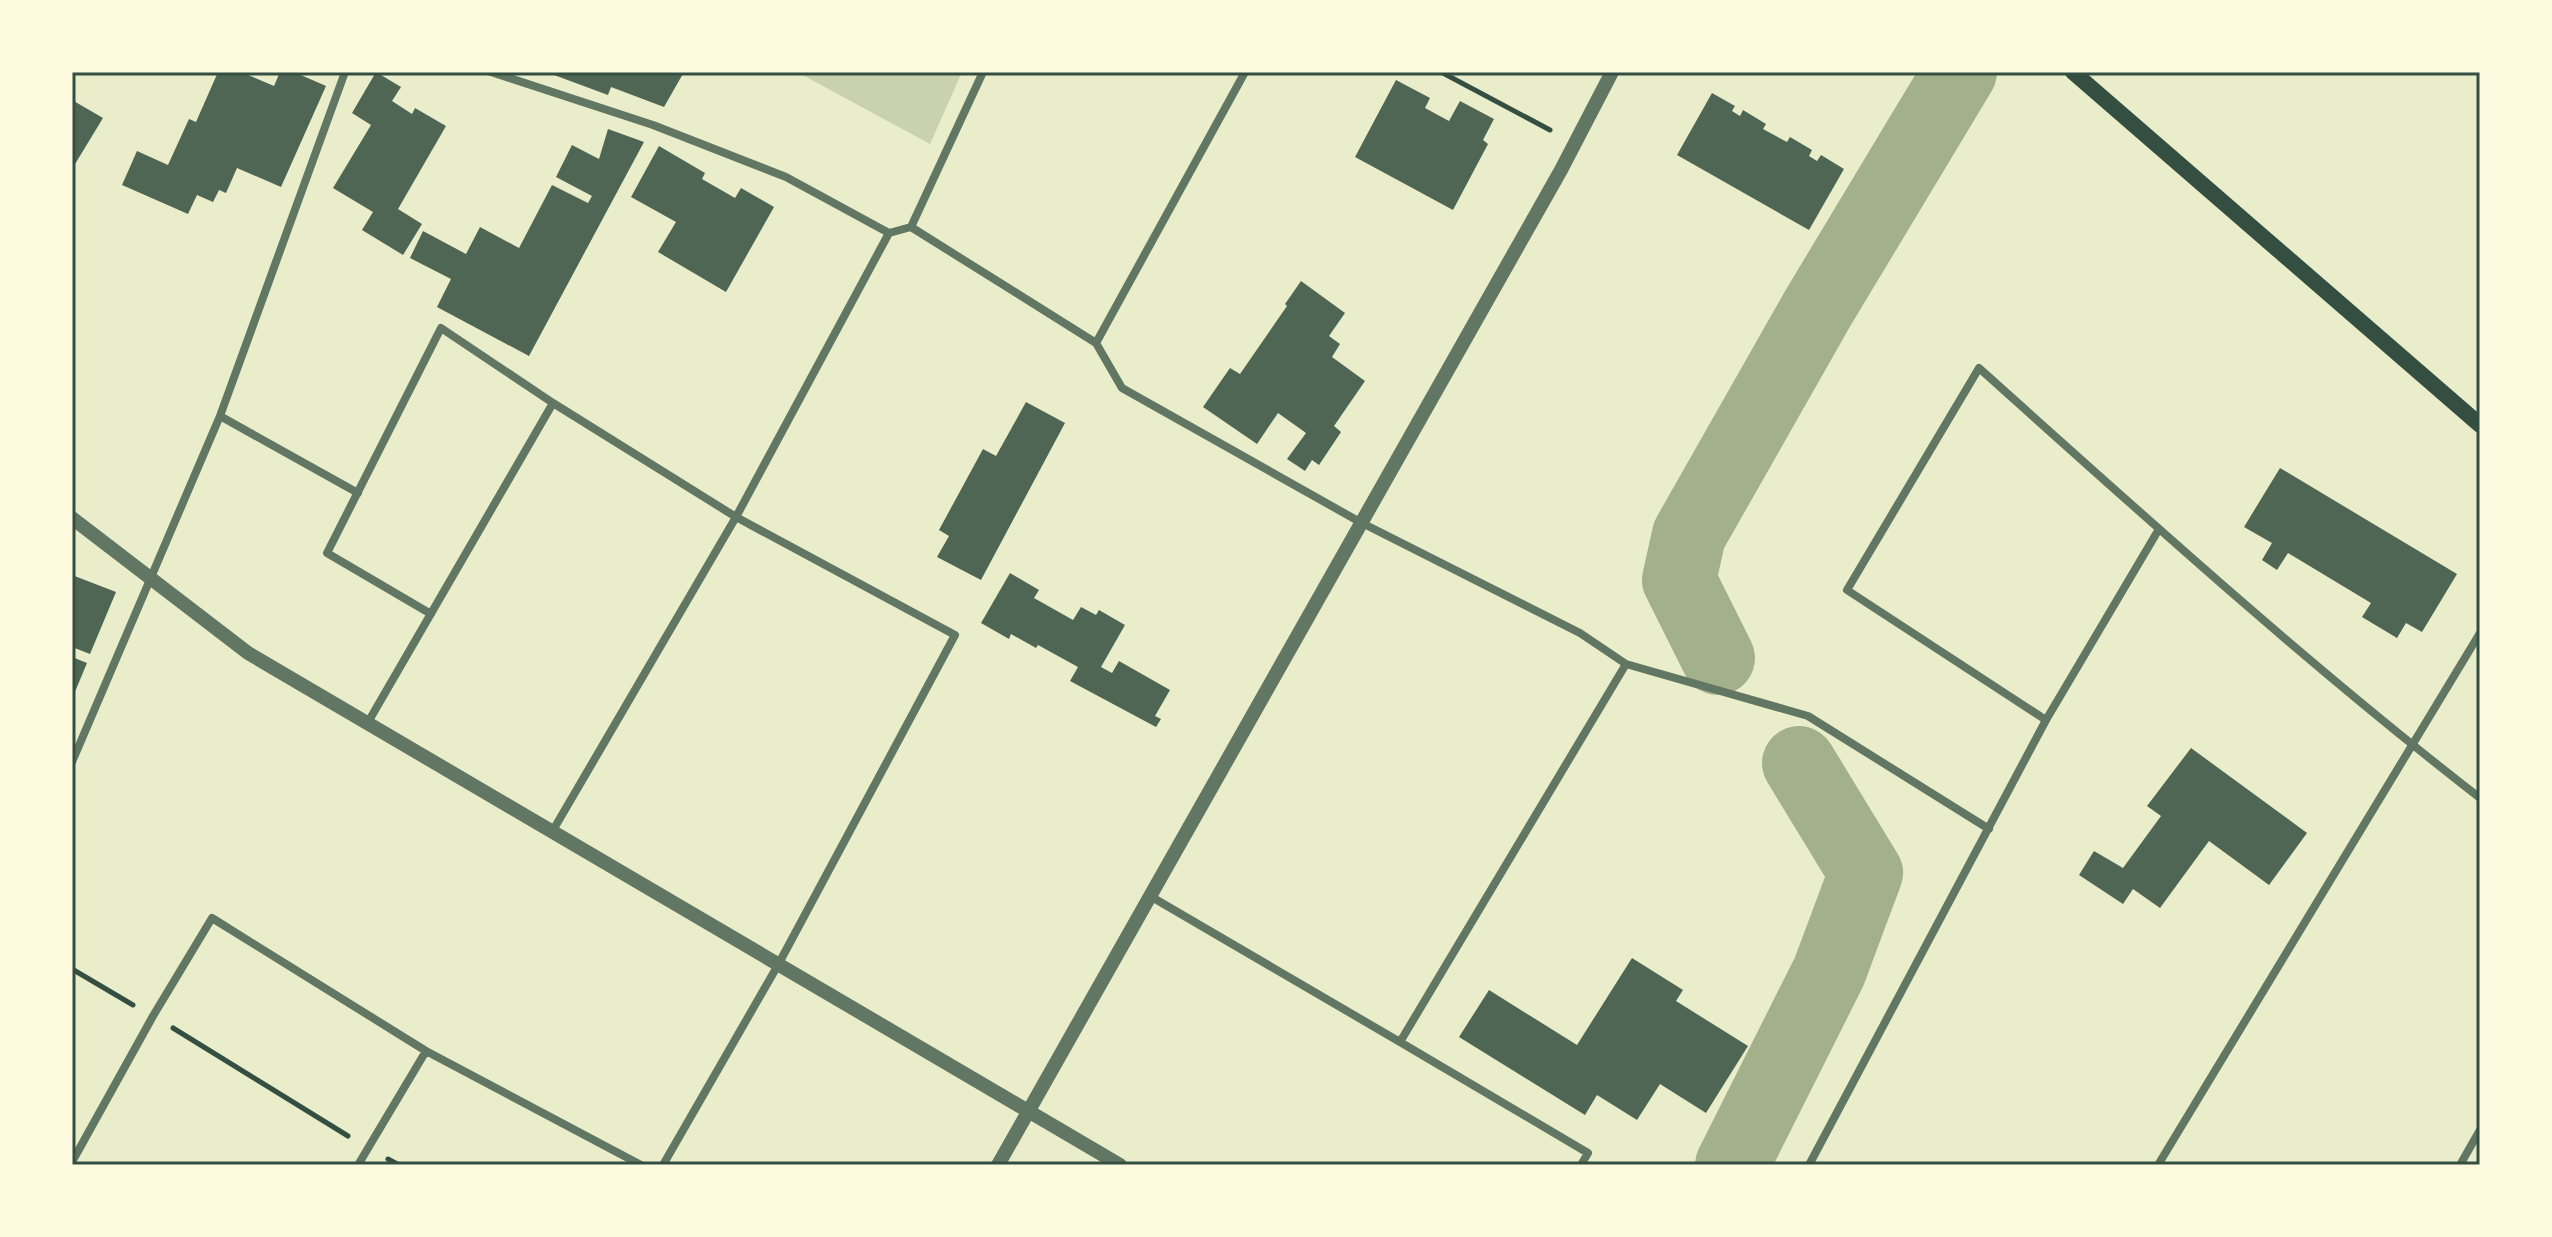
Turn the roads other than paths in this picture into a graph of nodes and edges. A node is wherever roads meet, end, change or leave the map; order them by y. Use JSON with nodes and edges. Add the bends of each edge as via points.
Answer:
{"nodes":[{"id":1,"x":345,"y":72,"type":"edge"},
{"id":2,"x":491,"y":72,"type":"edge"},
{"id":3,"x":983,"y":72,"type":"edge"},
{"id":4,"x":1245,"y":72,"type":"edge"},
{"id":5,"x":1612,"y":72,"type":"edge"},
{"id":6,"x":2073,"y":72,"type":"edge"},
{"id":7,"x":911,"y":227,"type":"junction"},
{"id":8,"x":889,"y":233,"type":"junction"},
{"id":9,"x":1096,"y":343,"type":"junction"},
{"id":10,"x":553,"y":403,"type":"junction"},
{"id":11,"x":220,"y":416,"type":"junction"},
{"id":12,"x":2480,"y":425,"type":"edge"},
{"id":13,"x":358,"y":493,"type":"junction"},
{"id":14,"x":736,"y":517,"type":"junction"},
{"id":15,"x":72,"y":518,"type":"edge"},
{"id":16,"x":1360,"y":522,"type":"junction"},
{"id":17,"x":2159,"y":529,"type":"junction"},
{"id":18,"x":152,"y":581,"type":"junction"},
{"id":19,"x":431,"y":614,"type":"junction"},
{"id":20,"x":2480,"y":633,"type":"edge"},
{"id":21,"x":1626,"y":664,"type":"junction"},
{"id":22,"x":2046,"y":720,"type":"junction"},
{"id":23,"x":366,"y":725,"type":"junction"},
{"id":24,"x":2411,"y":745,"type":"junction"},
{"id":25,"x":72,"y":762,"type":"edge"},
{"id":26,"x":2480,"y":798,"type":"edge"},
{"id":27,"x":1989,"y":829,"type":"junction"},
{"id":28,"x":552,"y":832,"type":"junction"},
{"id":29,"x":1150,"y":896,"type":"junction"},
{"id":30,"x":778,"y":965,"type":"junction"},
{"id":31,"x":1400,"y":1042,"type":"junction"},
{"id":32,"x":426,"y":1051,"type":"junction"},
{"id":33,"x":1029,"y":1111,"type":"junction"},
{"id":34,"x":2480,"y":1130,"type":"edge"},
{"id":35,"x":72,"y":1162,"type":"edge"},
{"id":36,"x":358,"y":1165,"type":"edge"},
{"id":37,"x":641,"y":1165,"type":"edge"},
{"id":38,"x":663,"y":1165,"type":"edge"},
{"id":39,"x":998,"y":1165,"type":"edge"},
{"id":40,"x":1120,"y":1165,"type":"edge"},
{"id":41,"x":1581,"y":1165,"type":"edge"},
{"id":42,"x":1809,"y":1165,"type":"edge"},
{"id":43,"x":2158,"y":1165,"type":"edge"},
{"id":44,"x":2460,"y":1165,"type":"edge"}],
"edges":[{"from":1,"to":11,"type":"street"},
{"from":2,"to":8,"type":"street","via":[[653,125],[786,177]]},
{"from":3,"to":7,"type":"street"},
{"from":4,"to":9,"type":"street"},
{"from":5,"to":16,"type":"street"},
{"from":6,"to":12,"type":"main road"},
{"from":7,"to":8,"type":"street"},
{"from":7,"to":9,"type":"street"},
{"from":8,"to":14,"type":"street"},
{"from":9,"to":16,"type":"street","via":[[1122,388]]},
{"from":10,"to":13,"type":"street","via":[[441,328]]},
{"from":10,"to":14,"type":"street"},
{"from":10,"to":19,"type":"street"},
{"from":11,"to":13,"type":"street"},
{"from":11,"to":18,"type":"street"},
{"from":13,"to":19,"type":"street","via":[[327,553]]},
{"from":14,"to":28,"type":"street"},
{"from":14,"to":30,"type":"street","via":[[955,635]]},
{"from":15,"to":18,"type":"street"},
{"from":16,"to":21,"type":"street","via":[[1580,633]]},
{"from":16,"to":29,"type":"street"},
{"from":17,"to":22,"type":"street"},
{"from":17,"to":22,"type":"street","via":[[1979,368],[1847,590]]},
{"from":17,"to":24,"type":"street"},
{"from":18,"to":23,"type":"street","via":[[248,653]]},
{"from":18,"to":25,"type":"street"},
{"from":19,"to":23,"type":"street"},
{"from":20,"to":24,"type":"street"},
{"from":21,"to":27,"type":"street","via":[[1808,716]]},
{"from":21,"to":31,"type":"street"},
{"from":22,"to":27,"type":"street"},
{"from":23,"to":28,"type":"street"},
{"from":24,"to":26,"type":"street"},
{"from":24,"to":43,"type":"street"},
{"from":27,"to":42,"type":"street"},
{"from":28,"to":30,"type":"street"},
{"from":29,"to":31,"type":"street"},
{"from":29,"to":33,"type":"street"},
{"from":30,"to":33,"type":"street"},
{"from":30,"to":38,"type":"street"},
{"from":31,"to":41,"type":"street","via":[[1588,1153]]},
{"from":32,"to":35,"type":"street","via":[[212,918]]},
{"from":32,"to":36,"type":"street"},
{"from":32,"to":37,"type":"street"},
{"from":33,"to":39,"type":"street"},
{"from":33,"to":40,"type":"street"},
{"from":34,"to":44,"type":"street"}]}
